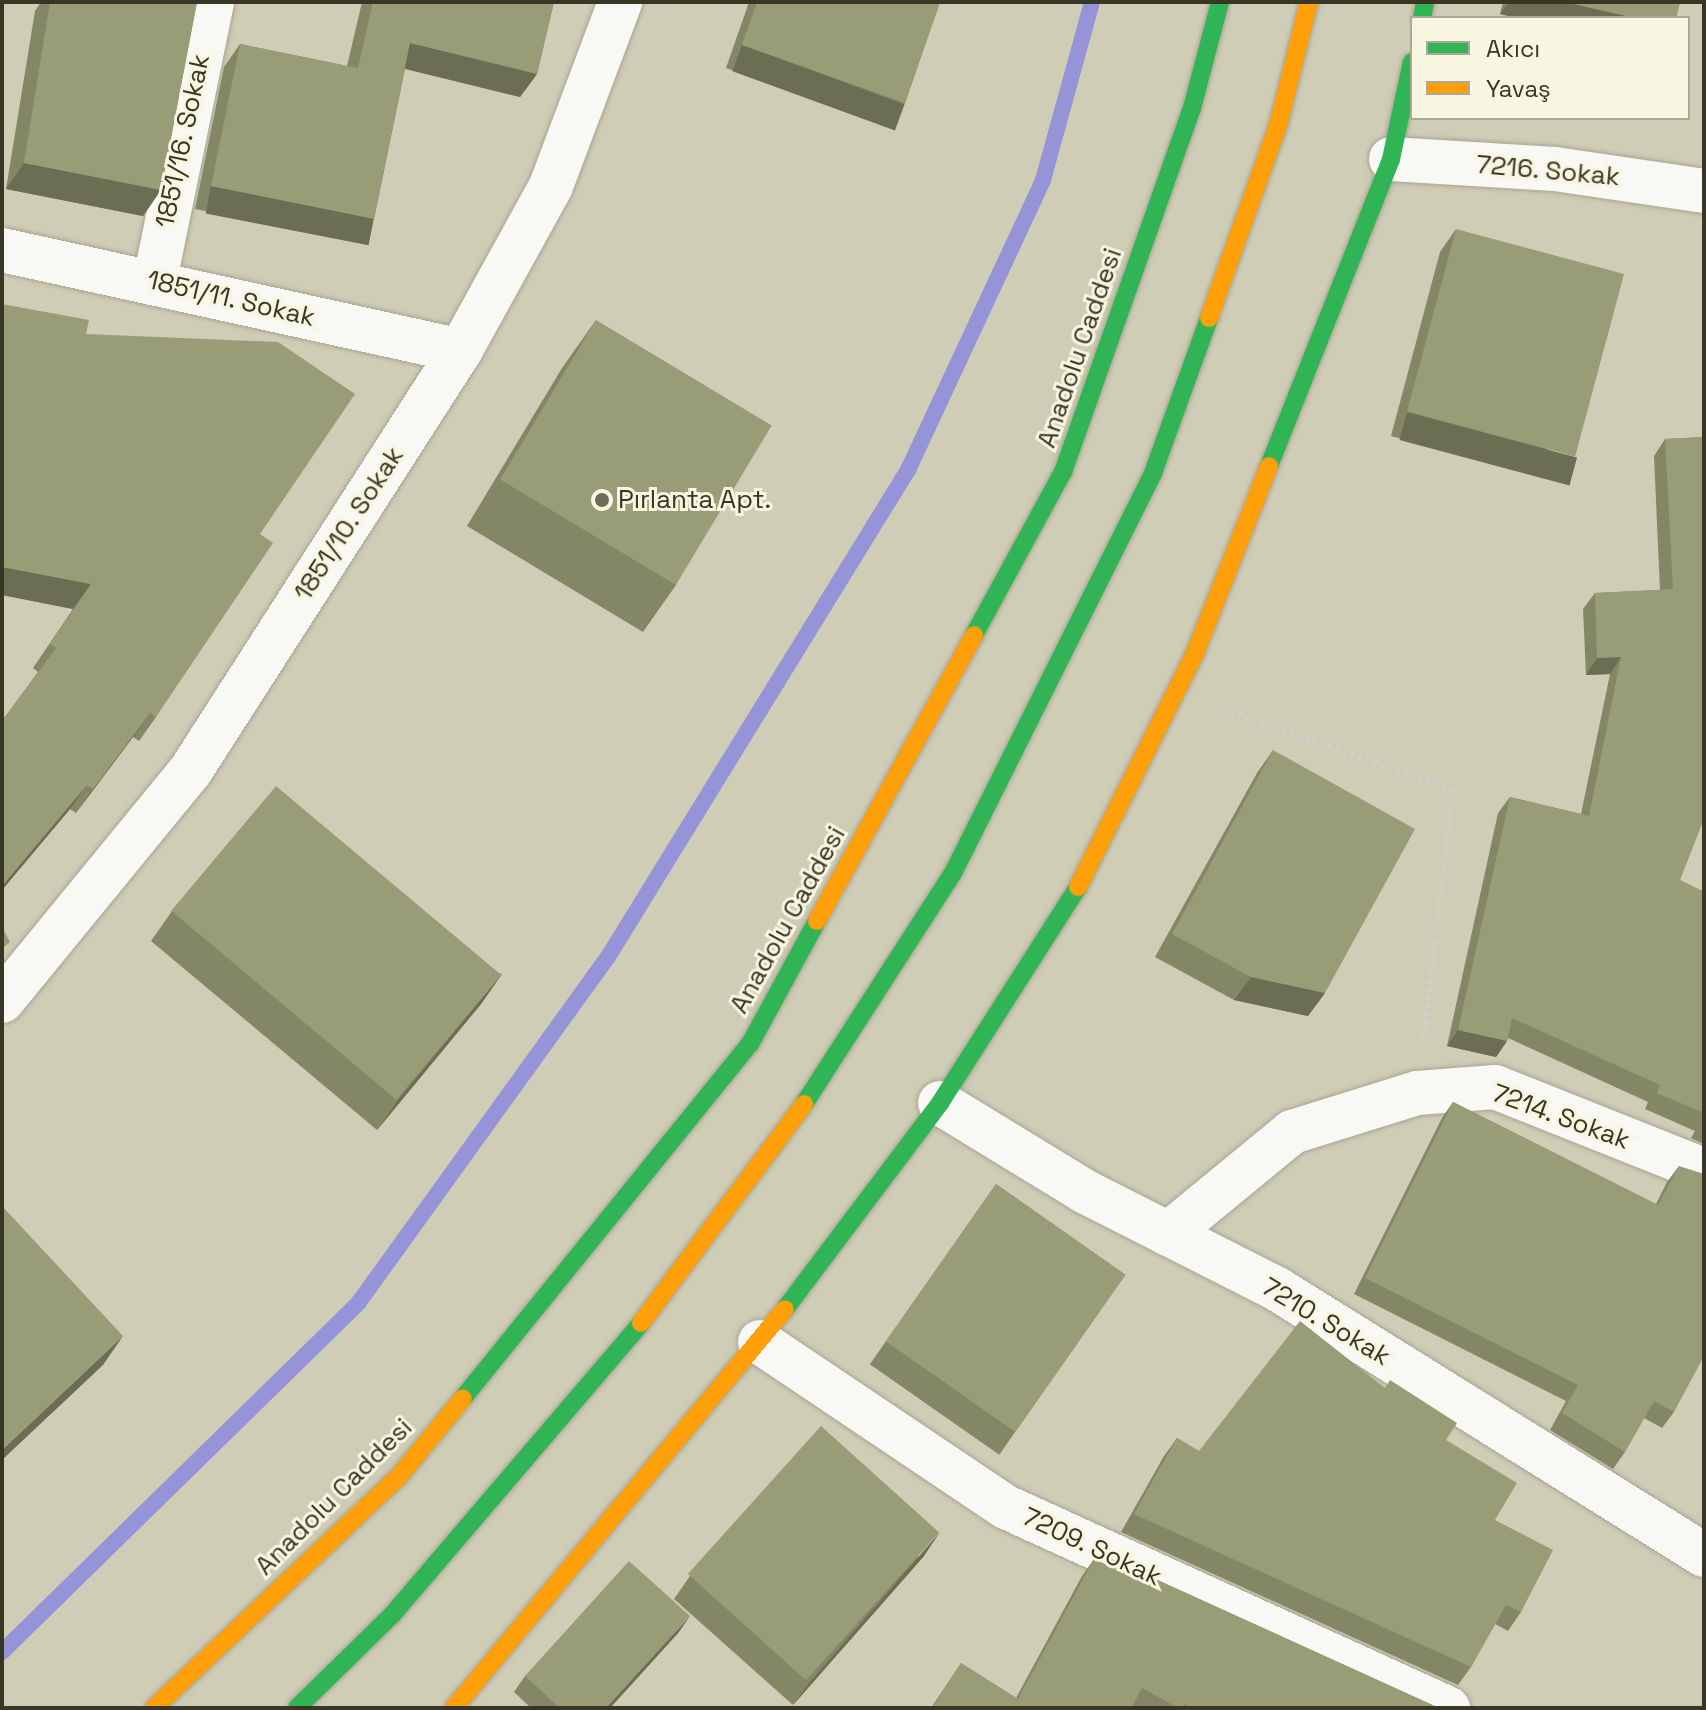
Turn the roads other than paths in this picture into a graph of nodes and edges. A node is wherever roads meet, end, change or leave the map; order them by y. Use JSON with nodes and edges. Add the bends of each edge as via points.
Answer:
{"nodes":[{"id":1,"x":212,"y":2,"type":"edge"},
{"id":2,"x":620,"y":2,"type":"edge"},
{"id":3,"x":1220,"y":2,"type":"edge"},
{"id":4,"x":1309,"y":2,"type":"edge"},
{"id":5,"x":1410,"y":71,"type":"edge"},
{"id":6,"x":1391,"y":159,"type":"junction"},
{"id":7,"x":1704,"y":191,"type":"edge"},
{"id":8,"x":2,"y":250,"type":"edge"},
{"id":9,"x":155,"y":280,"type":"junction"},
{"id":10,"x":460,"y":351,"type":"junction"},
{"id":11,"x":2,"y":1001,"type":"edge"},
{"id":12,"x":940,"y":1103,"type":"junction"},
{"id":13,"x":1704,"y":1170,"type":"edge"},
{"id":14,"x":1168,"y":1234,"type":"junction"},
{"id":15,"x":760,"y":1342,"type":"junction"},
{"id":16,"x":1704,"y":1555,"type":"edge"},
{"id":17,"x":464,"y":1705,"type":"edge"},
{"id":18,"x":154,"y":1708,"type":"edge"},
{"id":19,"x":297,"y":1708,"type":"edge"},
{"id":20,"x":1448,"y":1708,"type":"edge"}],
"edges":[{"from":1,"to":9,"type":"street","name":"1851/16. Sokak"},
{"from":2,"to":10,"type":"street","name":"1851/10. Sokak","via":[[551,186]]},
{"from":3,"to":18,"type":"main road","name":"Anadolu Caddesi","via":[[1192,108],[1063,472],[750,1044],[400,1475]]},
{"from":4,"to":19,"type":"main road","via":[[1279,122],[1153,473],[953,873],[798,1113],[625,1344],[392,1615]]},
{"from":5,"to":6,"type":"main road"},
{"from":6,"to":7,"type":"street","name":"7216. Sokak","via":[[1555,169]]},
{"from":6,"to":12,"type":"main road","via":[[1176,692],[1066,911]]},
{"from":8,"to":9,"type":"street","name":"1851/11. Sokak"},
{"from":9,"to":10,"type":"street","name":"1851/11. Sokak"},
{"from":10,"to":11,"type":"street","name":"1851/10. Sokak","via":[[191,770]]},
{"from":12,"to":14,"type":"street","name":"7210. Sokak","via":[[1084,1191]]},
{"from":12,"to":15,"type":"main road"},
{"from":13,"to":14,"type":"street","name":"7214. Sokak","via":[[1495,1087],[1417,1093],[1292,1132]]},
{"from":14,"to":16,"type":"street","name":"7210. Sokak","via":[[1277,1289]]},
{"from":15,"to":17,"type":"main road"},
{"from":15,"to":20,"type":"street","name":"7209. Sokak","via":[[1006,1507]]}]}
